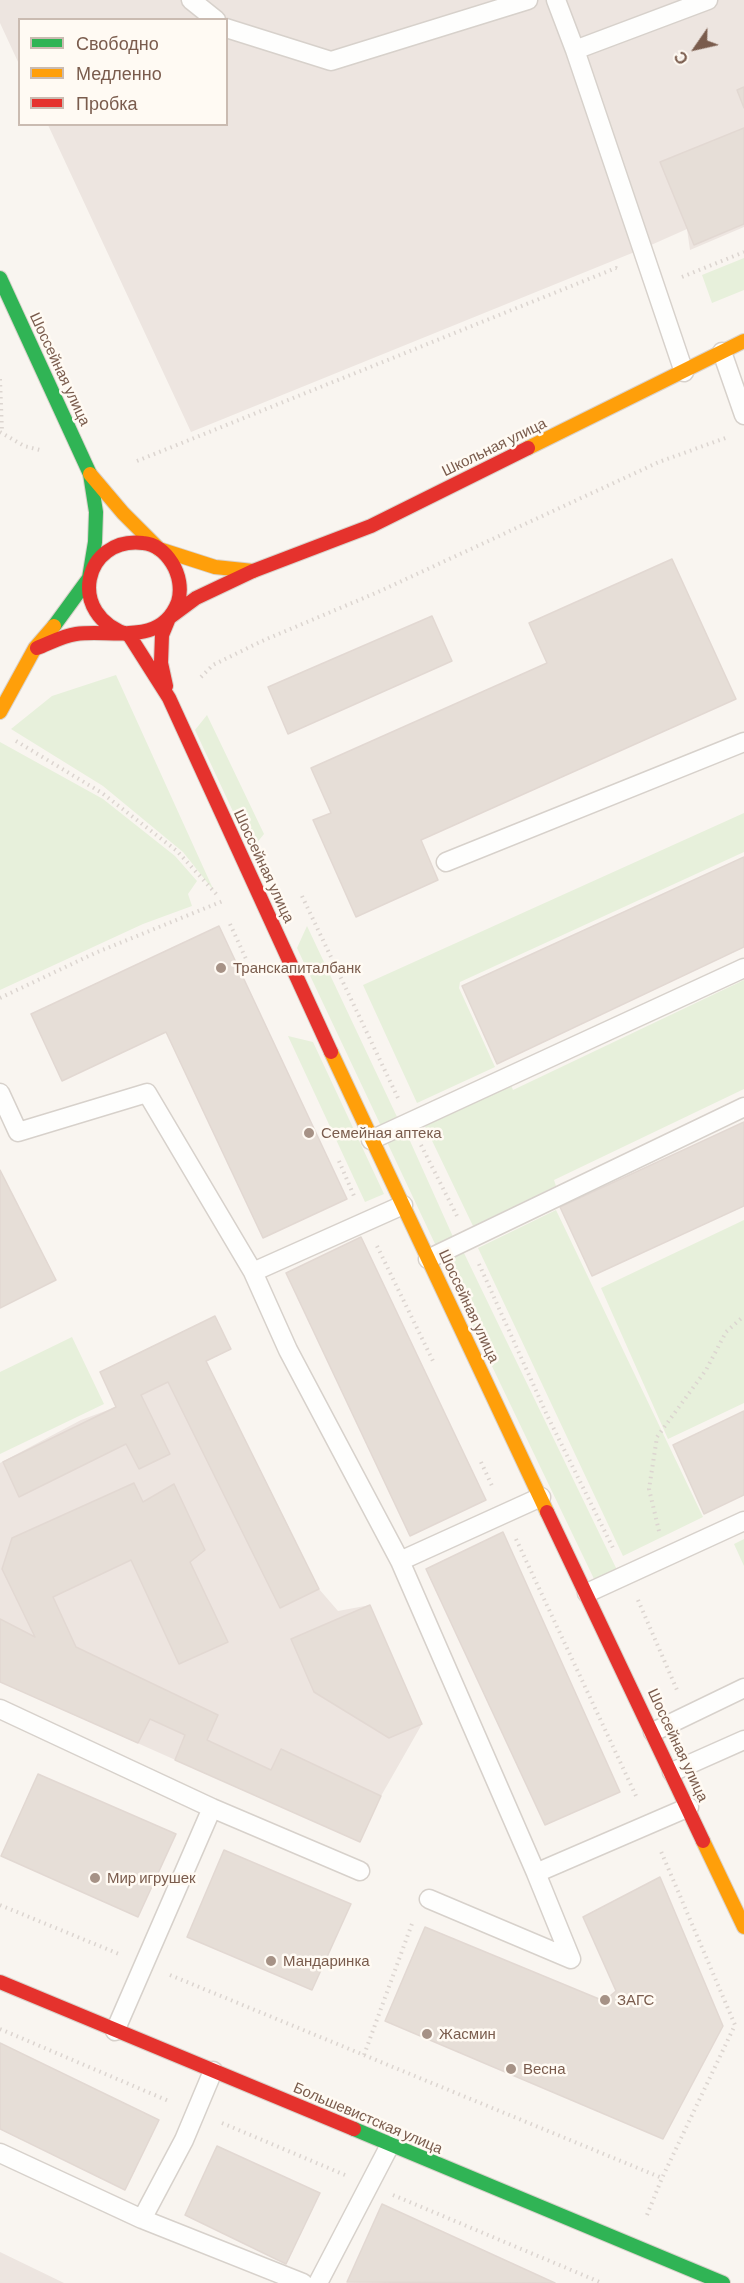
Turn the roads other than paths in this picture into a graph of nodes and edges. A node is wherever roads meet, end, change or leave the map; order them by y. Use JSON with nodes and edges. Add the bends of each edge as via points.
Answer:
{"nodes":[{"id":1,"x":191,"y":0,"type":"edge"},
{"id":2,"x":528,"y":0,"type":"edge"},
{"id":3,"x":556,"y":0,"type":"edge"},
{"id":4,"x":708,"y":0,"type":"edge"},
{"id":5,"x":214,"y":18,"type":"edge"},
{"id":6,"x":228,"y":29,"type":"edge"},
{"id":7,"x":575,"y":50,"type":"junction"},
{"id":8,"x":0,"y":278,"type":"edge"},
{"id":9,"x":744,"y":341,"type":"edge"},
{"id":10,"x":722,"y":352,"type":"junction"},
{"id":11,"x":684,"y":372,"type":"junction"},
{"id":12,"x":744,"y":415,"type":"edge"},
{"id":13,"x":90,"y":474,"type":"junction"},
{"id":14,"x":159,"y":549,"type":"junction"},
{"id":15,"x":253,"y":571,"type":"junction"},
{"id":16,"x":89,"y":578,"type":"junction"},
{"id":17,"x":170,"y":618,"type":"junction"},
{"id":18,"x":129,"y":635,"type":"junction"},
{"id":19,"x":35,"y":648,"type":"junction"},
{"id":20,"x":169,"y":698,"type":"junction"},
{"id":21,"x":0,"y":712,"type":"edge"},
{"id":22,"x":744,"y":742,"type":"edge"},
{"id":23,"x":446,"y":862,"type":"dead end"},
{"id":24,"x":744,"y":968,"type":"edge"},
{"id":25,"x":0,"y":1093,"type":"edge"},
{"id":26,"x":744,"y":1107,"type":"edge"},
{"id":27,"x":371,"y":1140,"type":"junction"},
{"id":28,"x":403,"y":1205,"type":"junction"},
{"id":29,"x":428,"y":1258,"type":"junction"},
{"id":30,"x":253,"y":1272,"type":"junction"},
{"id":31,"x":541,"y":1497,"type":"junction"},
{"id":32,"x":744,"y":1521,"type":"edge"},
{"id":33,"x":400,"y":1561,"type":"junction"},
{"id":34,"x":587,"y":1593,"type":"junction"},
{"id":35,"x":744,"y":1688,"type":"edge"},
{"id":36,"x":0,"y":1709,"type":"edge"},
{"id":37,"x":653,"y":1731,"type":"junction"},
{"id":38,"x":744,"y":1740,"type":"edge"},
{"id":39,"x":672,"y":1772,"type":"junction"},
{"id":40,"x":689,"y":1807,"type":"junction"},
{"id":41,"x":213,"y":1808,"type":"junction"},
{"id":42,"x":360,"y":1872,"type":"dead end"},
{"id":43,"x":536,"y":1873,"type":"junction"},
{"id":44,"x":429,"y":1899,"type":"road end"},
{"id":45,"x":744,"y":1927,"type":"edge"},
{"id":46,"x":0,"y":1983,"type":"edge"},
{"id":47,"x":115,"y":2031,"type":"junction"},
{"id":48,"x":213,"y":2071,"type":"junction"},
{"id":49,"x":390,"y":2145,"type":"junction"},
{"id":50,"x":0,"y":2153,"type":"edge"},
{"id":51,"x":142,"y":2219,"type":"junction"},
{"id":52,"x":303,"y":2283,"type":"edge"},
{"id":53,"x":318,"y":2283,"type":"edge"},
{"id":54,"x":723,"y":2283,"type":"edge"}],
"edges":[{"from":1,"to":5,"type":"lane"},
{"from":2,"to":6,"type":"lane","via":[[331,61]]},
{"from":3,"to":7,"type":"lane"},
{"from":4,"to":7,"type":"lane"},
{"from":7,"to":11,"type":"lane"},
{"from":8,"to":13,"type":"street","name":"Шоссейная улица"},
{"from":9,"to":10,"type":"street","name":"Школьная улица"},
{"from":10,"to":11,"type":"street","name":"Школьная улица"},
{"from":10,"to":12,"type":"lane"},
{"from":11,"to":15,"type":"street","name":"Школьная улица","via":[[372,526]]},
{"from":13,"to":14,"type":"street"},
{"from":13,"to":16,"type":"street","via":[[96,512]]},
{"from":14,"to":15,"type":"street","via":[[215,567]]},
{"from":14,"to":16,"type":"street","via":[[129,542],[113,546],[101,555]]},
{"from":14,"to":17,"type":"street","via":[[171,559],[178,573],[180,589]]},
{"from":15,"to":17,"type":"street","name":"Школьная улица","via":[[196,598]]},
{"from":16,"to":18,"type":"street","via":[[88,596],[93,610],[114,630]]},
{"from":16,"to":19,"type":"street"},
{"from":17,"to":18,"type":"street","via":[[157,628]]},
{"from":17,"to":20,"type":"street","via":[[162,635],[161,663]]},
{"from":18,"to":19,"type":"street","via":[[100,631],[74,634]]},
{"from":18,"to":20,"type":"street"},
{"from":19,"to":21,"type":"street"},
{"from":20,"to":27,"type":"street","name":"Шоссейная улица"},
{"from":22,"to":23,"type":"lane"},
{"from":24,"to":27,"type":"lane"},
{"from":25,"to":30,"type":"lane","via":[[18,1132],[147,1094]]},
{"from":26,"to":29,"type":"lane"},
{"from":27,"to":28,"type":"street","name":"Шоссейная улица"},
{"from":28,"to":29,"type":"street","name":"Шоссейная улица"},
{"from":28,"to":30,"type":"lane"},
{"from":29,"to":31,"type":"street","name":"Шоссейная улица"},
{"from":30,"to":33,"type":"lane","via":[[288,1350]]},
{"from":31,"to":33,"type":"lane"},
{"from":31,"to":34,"type":"street","name":"Шоссейная улица"},
{"from":32,"to":34,"type":"lane"},
{"from":33,"to":43,"type":"lane"},
{"from":34,"to":37,"type":"street","name":"Шоссейная улица"},
{"from":35,"to":37,"type":"lane"},
{"from":36,"to":41,"type":"lane"},
{"from":37,"to":39,"type":"street","name":"Шоссейная улица"},
{"from":38,"to":39,"type":"lane"},
{"from":39,"to":40,"type":"street","name":"Шоссейная улица"},
{"from":40,"to":43,"type":"lane"},
{"from":40,"to":45,"type":"street","name":"Шоссейная улица"},
{"from":41,"to":42,"type":"lane"},
{"from":41,"to":47,"type":"lane"},
{"from":43,"to":44,"type":"lane","via":[[572,1959]]},
{"from":46,"to":47,"type":"street","name":"Большевистская улица"},
{"from":47,"to":48,"type":"street","name":"Большевистская улица"},
{"from":48,"to":49,"type":"street","name":"Большевистская улица"},
{"from":48,"to":51,"type":"lane","via":[[184,2140]]},
{"from":49,"to":53,"type":"lane"},
{"from":49,"to":54,"type":"street","name":"Большевистская улица"},
{"from":50,"to":51,"type":"lane"},
{"from":51,"to":52,"type":"lane"}]}
